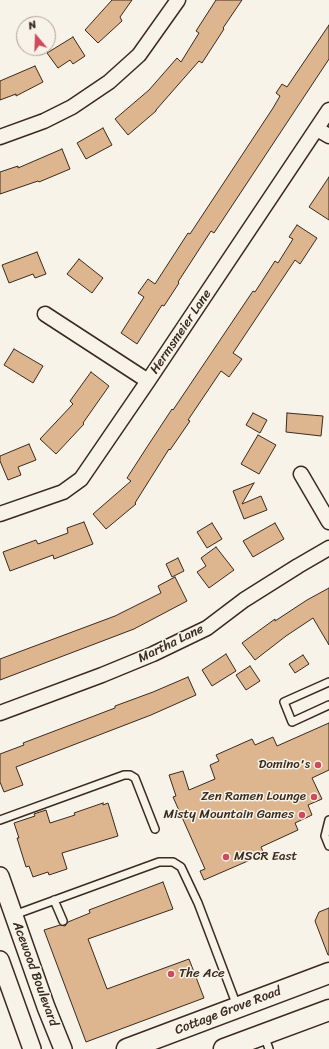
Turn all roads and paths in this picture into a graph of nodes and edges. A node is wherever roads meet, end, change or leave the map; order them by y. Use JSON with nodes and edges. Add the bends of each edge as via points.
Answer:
{"nodes":[{"id":1,"x":178,"y":0,"type":"edge"},
{"id":2,"x":329,"y":110,"type":"edge"},
{"id":3,"x":317,"y":129,"type":"junction"},
{"id":4,"x":329,"y":136,"type":"edge"},
{"id":5,"x":0,"y":137,"type":"edge"},
{"id":6,"x":46,"y":314,"type":"dead end"},
{"id":7,"x":148,"y":381,"type":"junction"},
{"id":8,"x":301,"y":474,"type":"dead end"},
{"id":9,"x":0,"y":514,"type":"edge"},
{"id":10,"x":329,"y":522,"type":"edge"},
{"id":11,"x":329,"y":548,"type":"edge"},
{"id":12,"x":329,"y":682,"type":"edge"},
{"id":13,"x":329,"y":705,"type":"edge"},
{"id":14,"x":0,"y":713,"type":"edge"},
{"id":15,"x":0,"y":820,"type":"edge"},
{"id":16,"x":329,"y":820,"type":"edge"},
{"id":17,"x":155,"y":829,"type":"dead end"},
{"id":18,"x":329,"y":846,"type":"edge"},
{"id":19,"x":0,"y":876,"type":"edge"},
{"id":20,"x":54,"y":900,"type":"junction"},
{"id":21,"x":14,"y":915,"type":"junction"},
{"id":22,"x":63,"y":921,"type":"dead end"},
{"id":23,"x":0,"y":960,"type":"edge"},
{"id":24,"x":329,"y":973,"type":"edge"},
{"id":25,"x":237,"y":1007,"type":"junction"},
{"id":26,"x":329,"y":1010,"type":"edge"},
{"id":27,"x":266,"y":1042,"type":"edge"},
{"id":28,"x":32,"y":1049,"type":"edge"},
{"id":29,"x":62,"y":1049,"type":"edge"},
{"id":30,"x":127,"y":1049,"type":"edge"},
{"id":31,"x":224,"y":1049,"type":"edge"}],
"edges":[{"from":1,"to":5,"type":"street","via":[[139,55],[109,82],[72,107],[44,121]]},
{"from":2,"to":3,"type":"street","name":"Hermsmeier Lane"},
{"from":3,"to":4,"type":"street"},
{"from":3,"to":7,"type":"street","name":"Hermsmeier Lane"},
{"from":6,"to":7,"type":"street"},
{"from":7,"to":9,"type":"street","name":"Hermsmeier Lane","via":[[81,479],[63,492]]},
{"from":8,"to":10,"type":"street"},
{"from":11,"to":14,"type":"street","name":"Martha Lane","via":[[244,600],[207,628],[102,675]]},
{"from":12,"to":13,"type":"lane","via":[[284,702],[292,722]]},
{"from":15,"to":17,"type":"lane","via":[[130,775],[135,778]]},
{"from":16,"to":18,"type":"lane","via":[[325,836]]},
{"from":19,"to":21,"type":"street","name":"Acewood Boulevard"},
{"from":20,"to":21,"type":"lane"},
{"from":20,"to":22,"type":"lane"},
{"from":20,"to":25,"type":"lane","via":[[159,862],[173,862],[181,867],[198,903]]},
{"from":21,"to":29,"type":"street","name":"Acewood Boulevard"},
{"from":23,"to":28,"type":"street"},
{"from":24,"to":25,"type":"main road","name":"Cottage Grove Road"},
{"from":25,"to":30,"type":"main road","name":"Cottage Grove Road"},
{"from":26,"to":27,"type":"main road"},
{"from":27,"to":31,"type":"main road"}]}
